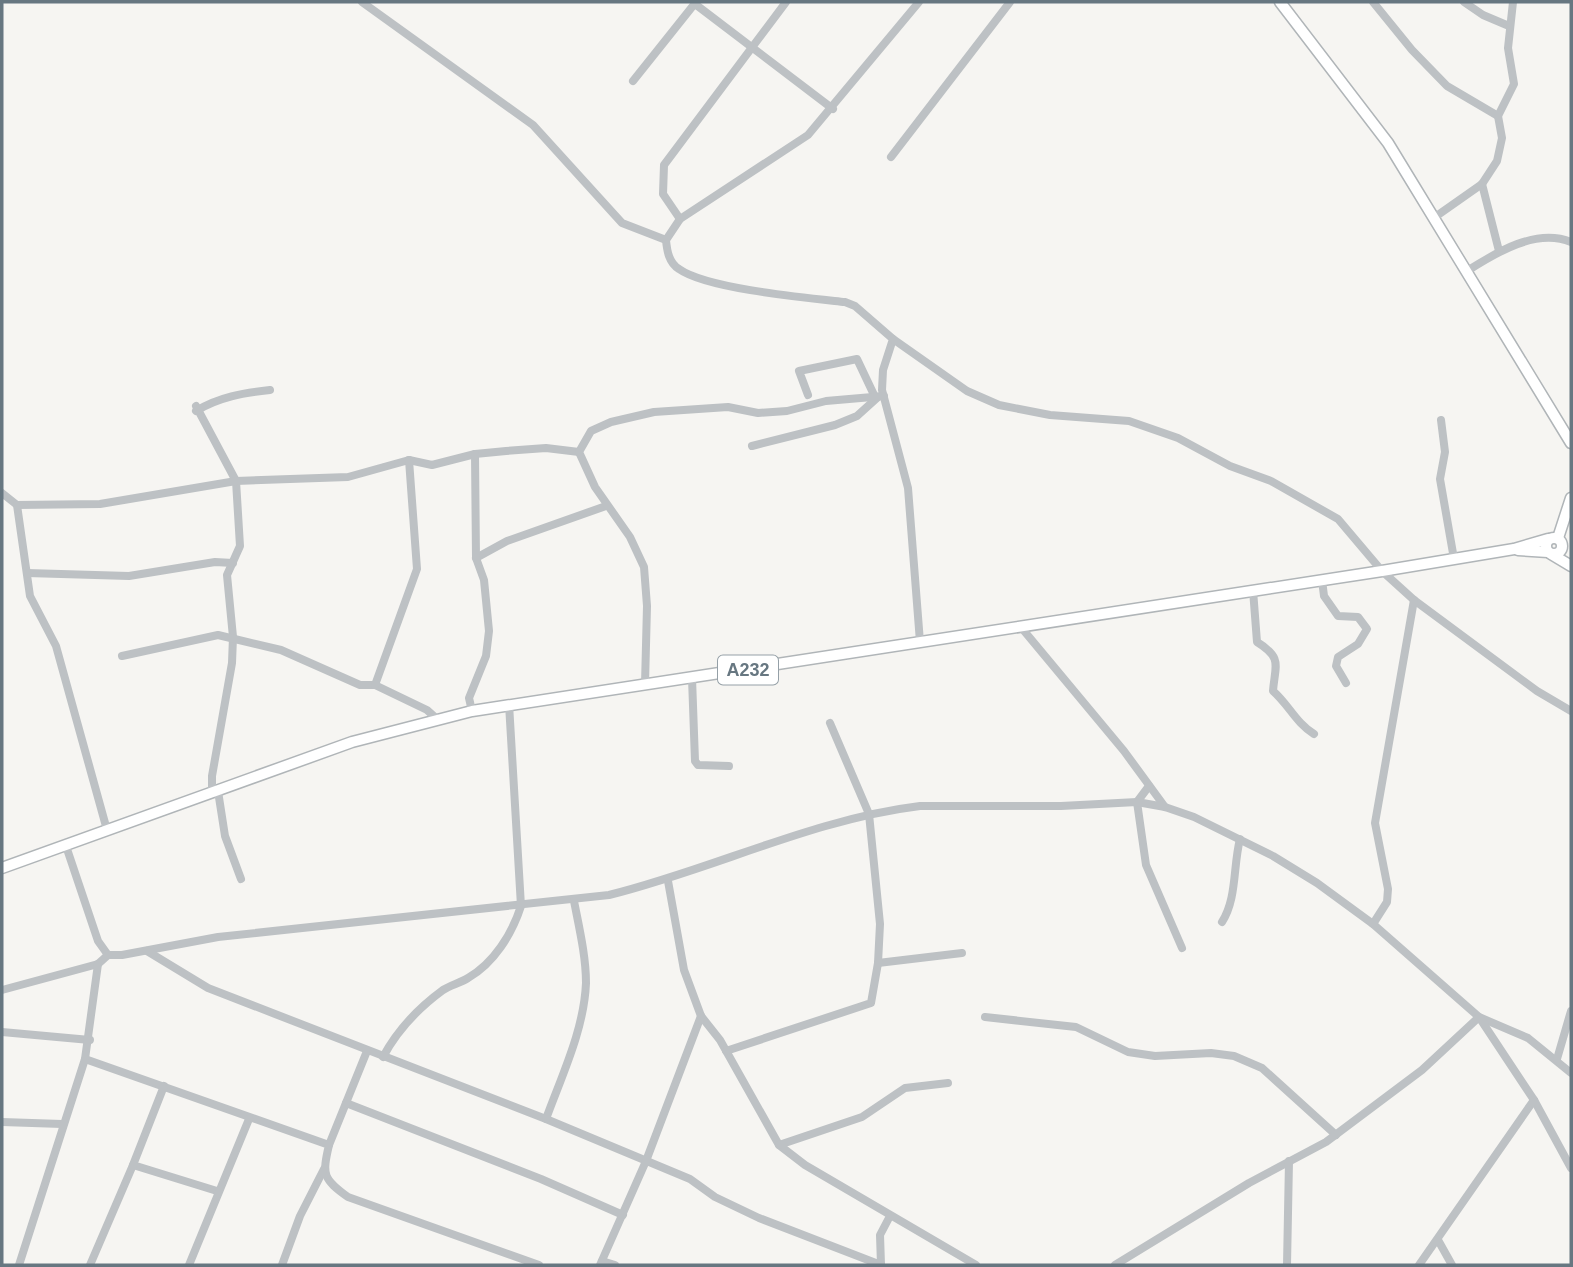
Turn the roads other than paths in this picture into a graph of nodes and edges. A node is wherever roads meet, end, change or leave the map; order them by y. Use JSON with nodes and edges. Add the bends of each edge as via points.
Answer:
{"nodes":[{"id":1,"x":362,"y":2,"type":"edge"},
{"id":2,"x":786,"y":2,"type":"edge"},
{"id":3,"x":919,"y":2,"type":"edge"},
{"id":4,"x":1010,"y":2,"type":"edge"},
{"id":5,"x":1280,"y":2,"type":"edge"},
{"id":6,"x":1373,"y":2,"type":"edge"},
{"id":7,"x":1464,"y":2,"type":"edge"},
{"id":8,"x":1513,"y":2,"type":"edge"},
{"id":9,"x":695,"y":3,"type":"edge"},
{"id":10,"x":1509,"y":26,"type":"junction"},
{"id":11,"x":752,"y":46,"type":"junction"},
{"id":12,"x":633,"y":81,"type":"dead end"},
{"id":13,"x":833,"y":109,"type":"junction"},
{"id":14,"x":1498,"y":116,"type":"junction"},
{"id":15,"x":891,"y":157,"type":"dead end"},
{"id":16,"x":1482,"y":184,"type":"junction"},
{"id":17,"x":1435,"y":217,"type":"junction"},
{"id":18,"x":680,"y":219,"type":"junction"},
{"id":19,"x":666,"y":240,"type":"junction"},
{"id":20,"x":1571,"y":242,"type":"edge"},
{"id":21,"x":1499,"y":251,"type":"junction"},
{"id":22,"x":1467,"y":271,"type":"junction"},
{"id":23,"x":894,"y":339,"type":"junction"},
{"id":24,"x":270,"y":390,"type":"dead end"},
{"id":25,"x":808,"y":395,"type":"dead end"},
{"id":26,"x":879,"y":397,"type":"junction"},
{"id":27,"x":1441,"y":420,"type":"dead end"},
{"id":28,"x":1571,"y":443,"type":"edge"},
{"id":29,"x":752,"y":446,"type":"dead end"},
{"id":30,"x":579,"y":452,"type":"junction"},
{"id":31,"x":475,"y":454,"type":"junction"},
{"id":32,"x":410,"y":460,"type":"junction"},
{"id":33,"x":236,"y":481,"type":"junction"},
{"id":34,"x":2,"y":493,"type":"edge"},
{"id":35,"x":1571,"y":498,"type":"edge"},
{"id":36,"x":17,"y":505,"type":"junction"},
{"id":37,"x":606,"y":506,"type":"junction"},
{"id":38,"x":1571,"y":537,"type":"edge"},
{"id":39,"x":1557,"y":545,"type":"edge"},
{"id":40,"x":476,"y":558,"type":"junction"},
{"id":41,"x":1454,"y":559,"type":"junction"},
{"id":42,"x":233,"y":563,"type":"junction"},
{"id":43,"x":1571,"y":565,"type":"edge"},
{"id":44,"x":1382,"y":571,"type":"junction"},
{"id":45,"x":27,"y":573,"type":"junction"},
{"id":46,"x":1322,"y":580,"type":"junction"},
{"id":47,"x":1253,"y":590,"type":"junction"},
{"id":48,"x":1414,"y":600,"type":"junction"},
{"id":49,"x":1020,"y":626,"type":"junction"},
{"id":50,"x":233,"y":637,"type":"junction"},
{"id":51,"x":920,"y":642,"type":"junction"},
{"id":52,"x":122,"y":656,"type":"dead end"},
{"id":53,"x":692,"y":678,"type":"junction"},
{"id":54,"x":1346,"y":683,"type":"dead end"},
{"id":55,"x":645,"y":684,"type":"junction"},
{"id":56,"x":375,"y":685,"type":"junction"},
{"id":57,"x":509,"y":704,"type":"junction"},
{"id":58,"x":472,"y":711,"type":"junction"},
{"id":59,"x":1571,"y":712,"type":"edge"},
{"id":60,"x":437,"y":719,"type":"junction"},
{"id":61,"x":830,"y":723,"type":"dead end"},
{"id":62,"x":1314,"y":734,"type":"dead end"},
{"id":63,"x":729,"y":766,"type":"dead end"},
{"id":64,"x":1149,"y":786,"type":"junction"},
{"id":65,"x":215,"y":792,"type":"junction"},
{"id":66,"x":1137,"y":802,"type":"junction"},
{"id":67,"x":1166,"y":807,"type":"junction"},
{"id":68,"x":869,"y":814,"type":"junction"},
{"id":69,"x":107,"y":830,"type":"junction"},
{"id":70,"x":1240,"y":839,"type":"junction"},
{"id":71,"x":66,"y":846,"type":"junction"},
{"id":72,"x":2,"y":868,"type":"edge"},
{"id":73,"x":241,"y":879,"type":"dead end"},
{"id":74,"x":668,"y":881,"type":"junction"},
{"id":75,"x":574,"y":901,"type":"junction"},
{"id":76,"x":521,"y":906,"type":"junction"},
{"id":77,"x":1222,"y":922,"type":"dead end"},
{"id":78,"x":1373,"y":924,"type":"junction"},
{"id":79,"x":1182,"y":948,"type":"dead end"},
{"id":80,"x":147,"y":951,"type":"junction"},
{"id":81,"x":962,"y":953,"type":"dead end"},
{"id":82,"x":108,"y":955,"type":"junction"},
{"id":83,"x":878,"y":963,"type":"junction"},
{"id":84,"x":98,"y":964,"type":"junction"},
{"id":85,"x":2,"y":990,"type":"edge"},
{"id":86,"x":1571,"y":1012,"type":"edge"},
{"id":87,"x":701,"y":1016,"type":"junction"},
{"id":88,"x":985,"y":1017,"type":"dead end"},
{"id":89,"x":1479,"y":1017,"type":"junction"},
{"id":90,"x":2,"y":1032,"type":"edge"},
{"id":91,"x":90,"y":1040,"type":"junction"},
{"id":92,"x":367,"y":1051,"type":"junction"},
{"id":93,"x":726,"y":1051,"type":"junction"},
{"id":94,"x":383,"y":1058,"type":"junction"},
{"id":95,"x":86,"y":1059,"type":"junction"},
{"id":96,"x":1557,"y":1059,"type":"junction"},
{"id":97,"x":1571,"y":1073,"type":"edge"},
{"id":98,"x":948,"y":1083,"type":"dead end"},
{"id":99,"x":164,"y":1086,"type":"junction"},
{"id":100,"x":1534,"y":1100,"type":"junction"},
{"id":101,"x":346,"y":1103,"type":"junction"},
{"id":102,"x":249,"y":1119,"type":"junction"},
{"id":103,"x":546,"y":1119,"type":"junction"},
{"id":104,"x":2,"y":1122,"type":"edge"},
{"id":105,"x":62,"y":1124,"type":"junction"},
{"id":106,"x":1336,"y":1135,"type":"junction"},
{"id":107,"x":328,"y":1145,"type":"junction"},
{"id":108,"x":779,"y":1145,"type":"junction"},
{"id":109,"x":646,"y":1161,"type":"junction"},
{"id":110,"x":1289,"y":1161,"type":"junction"},
{"id":111,"x":133,"y":1164,"type":"junction"},
{"id":112,"x":1571,"y":1168,"type":"edge"},
{"id":113,"x":324,"y":1169,"type":"junction"},
{"id":114,"x":217,"y":1191,"type":"junction"},
{"id":115,"x":623,"y":1215,"type":"junction"},
{"id":116,"x":890,"y":1216,"type":"junction"},
{"id":117,"x":1438,"y":1240,"type":"junction"},
{"id":118,"x":601,"y":1263,"type":"edge"},
{"id":119,"x":19,"y":1265,"type":"edge"},
{"id":120,"x":90,"y":1265,"type":"edge"},
{"id":121,"x":189,"y":1265,"type":"edge"},
{"id":122,"x":282,"y":1265,"type":"edge"},
{"id":123,"x":539,"y":1265,"type":"edge"},
{"id":124,"x":615,"y":1265,"type":"edge"},
{"id":125,"x":976,"y":1265,"type":"edge"},
{"id":126,"x":1115,"y":1265,"type":"edge"},
{"id":127,"x":1287,"y":1265,"type":"edge"},
{"id":128,"x":1419,"y":1265,"type":"edge"},
{"id":129,"x":1452,"y":1265,"type":"edge"}],
"edges":[{"from":1,"to":19,"type":"street","via":[[533,125],[622,223]]},
{"from":2,"to":11,"type":"street"},
{"from":3,"to":13,"type":"street"},
{"from":4,"to":15,"type":"street"},
{"from":5,"to":17,"type":"main road","via":[[1366,111]]},
{"from":6,"to":14,"type":"street","via":[[1447,86]]},
{"from":7,"to":10,"type":"street"},
{"from":8,"to":10,"type":"street"},
{"from":9,"to":11,"type":"street"},
{"from":9,"to":12,"type":"street"},
{"from":10,"to":14,"type":"street","via":[[1514,84]]},
{"from":11,"to":13,"type":"street"},
{"from":11,"to":18,"type":"street","via":[[664,165],[663,194]]},
{"from":13,"to":18,"type":"street","via":[[808,135]]},
{"from":14,"to":16,"type":"street","via":[[1502,148]]},
{"from":16,"to":17,"type":"street"},
{"from":16,"to":21,"type":"street"},
{"from":17,"to":22,"type":"main road"},
{"from":18,"to":19,"type":"street"},
{"from":19,"to":23,"type":"street","via":[[672,261],[689,274],[743,288],[845,302]]},
{"from":20,"to":21,"type":"street","via":[[1542,237]]},
{"from":21,"to":22,"type":"street"},
{"from":22,"to":28,"type":"main road"},
{"from":23,"to":26,"type":"street"},
{"from":23,"to":44,"type":"street","via":[[967,390],[999,405],[1049,415],[1129,421],[1271,481],[1338,519]]},
{"from":24,"to":33,"type":"street","via":[[235,394],[196,409]]},
{"from":25,"to":26,"type":"street","via":[[799,371],[857,359]]},
{"from":26,"to":29,"type":"street","via":[[857,416],[835,425]]},
{"from":26,"to":30,"type":"street","via":[[826,401],[777,412],[728,407],[654,412],[591,431]]},
{"from":26,"to":51,"type":"street","via":[[908,488]]},
{"from":27,"to":41,"type":"street","via":[[1446,452],[1440,479]]},
{"from":30,"to":31,"type":"street","via":[[546,448]]},
{"from":30,"to":37,"type":"street"},
{"from":31,"to":32,"type":"street","via":[[432,465]]},
{"from":31,"to":40,"type":"street"},
{"from":32,"to":33,"type":"street","via":[[348,477]]},
{"from":32,"to":56,"type":"street","via":[[417,569]]},
{"from":33,"to":36,"type":"street","via":[[100,504]]},
{"from":33,"to":42,"type":"street","via":[[240,546]]},
{"from":34,"to":36,"type":"street"},
{"from":35,"to":39,"type":"main road"},
{"from":36,"to":45,"type":"street"},
{"from":37,"to":40,"type":"street","via":[[507,541]]},
{"from":37,"to":55,"type":"street","via":[[630,537],[644,568]]},
{"from":38,"to":39,"type":"main road","number":"A232"},
{"from":39,"to":41,"type":"main road","number":"A232"},
{"from":39,"to":43,"type":"main road"},
{"from":40,"to":58,"type":"street","via":[[484,580],[489,631],[486,656],[469,698]]},
{"from":41,"to":44,"type":"main road","number":"A232"},
{"from":42,"to":45,"type":"street","via":[[129,576]]},
{"from":42,"to":50,"type":"street","via":[[227,575]]},
{"from":44,"to":46,"type":"main road","number":"A232"},
{"from":44,"to":48,"type":"street"},
{"from":45,"to":69,"type":"street","via":[[30,596],[57,646]]},
{"from":46,"to":47,"type":"main road","number":"A232"},
{"from":46,"to":54,"type":"street","via":[[1324,596],[1338,616],[1358,617],[1367,629],[1358,644],[1338,657],[1336,666]]},
{"from":47,"to":49,"type":"main road","number":"A232"},
{"from":47,"to":62,"type":"street","via":[[1257,642],[1272,651],[1277,664],[1273,691],[1286,702],[1299,725]]},
{"from":48,"to":59,"type":"street"},
{"from":48,"to":78,"type":"street","via":[[1375,823],[1388,901]]},
{"from":49,"to":51,"type":"main road","number":"A232"},
{"from":49,"to":64,"type":"street"},
{"from":50,"to":52,"type":"street","via":[[208,636]]},
{"from":50,"to":56,"type":"street","via":[[281,650],[360,685]]},
{"from":50,"to":65,"type":"street"},
{"from":51,"to":53,"type":"main road","number":"A232"},
{"from":53,"to":55,"type":"main road","number":"A232"},
{"from":53,"to":63,"type":"street","via":[[695,761],[698,765]]},
{"from":55,"to":57,"type":"main road","number":"A232"},
{"from":56,"to":60,"type":"street"},
{"from":57,"to":58,"type":"main road","number":"A232"},
{"from":57,"to":76,"type":"street"},
{"from":58,"to":60,"type":"main road","number":"A232"},
{"from":60,"to":65,"type":"main road","number":"A232","via":[[352,742]]},
{"from":61,"to":68,"type":"street"},
{"from":64,"to":66,"type":"street"},
{"from":64,"to":67,"type":"street"},
{"from":65,"to":69,"type":"main road","number":"A232"},
{"from":65,"to":73,"type":"street"},
{"from":66,"to":67,"type":"street"},
{"from":66,"to":68,"type":"street","via":[[920,806]]},
{"from":66,"to":79,"type":"street","via":[[1146,865]]},
{"from":67,"to":70,"type":"street"},
{"from":68,"to":74,"type":"street"},
{"from":68,"to":83,"type":"street","via":[[879,893]]},
{"from":69,"to":71,"type":"main road","number":"A232"},
{"from":70,"to":77,"type":"street","via":[[1232,900]]},
{"from":70,"to":78,"type":"street","via":[[1317,883]]},
{"from":71,"to":72,"type":"main road","number":"A232"},
{"from":71,"to":82,"type":"street","via":[[98,941]]},
{"from":74,"to":75,"type":"street"},
{"from":74,"to":87,"type":"street","via":[[684,970]]},
{"from":75,"to":76,"type":"street"},
{"from":75,"to":103,"type":"street","via":[[586,980],[584,1001],[576,1038]]},
{"from":76,"to":80,"type":"street","via":[[218,937]]},
{"from":76,"to":94,"type":"street","via":[[503,946],[470,977],[444,990],[410,1017]]},
{"from":78,"to":89,"type":"street"},
{"from":80,"to":82,"type":"street"},
{"from":80,"to":92,"type":"street","via":[[208,988]]},
{"from":81,"to":83,"type":"street"},
{"from":82,"to":84,"type":"street"},
{"from":83,"to":93,"type":"street","via":[[868,1007]]},
{"from":84,"to":85,"type":"street"},
{"from":84,"to":91,"type":"street"},
{"from":86,"to":96,"type":"street"},
{"from":87,"to":93,"type":"street"},
{"from":87,"to":109,"type":"street"},
{"from":88,"to":106,"type":"street","via":[[1076,1027],[1128,1052],[1234,1056],[1262,1068]]},
{"from":89,"to":96,"type":"street","via":[[1516,1031]]},
{"from":89,"to":100,"type":"street"},
{"from":89,"to":106,"type":"street","via":[[1422,1070]]},
{"from":90,"to":91,"type":"street"},
{"from":91,"to":95,"type":"street"},
{"from":92,"to":94,"type":"street"},
{"from":92,"to":101,"type":"street"},
{"from":93,"to":108,"type":"street"},
{"from":94,"to":103,"type":"street"},
{"from":95,"to":99,"type":"street"},
{"from":95,"to":105,"type":"street"},
{"from":96,"to":97,"type":"street"},
{"from":98,"to":108,"type":"street","via":[[905,1088],[862,1117]]},
{"from":99,"to":102,"type":"street"},
{"from":99,"to":111,"type":"street"},
{"from":100,"to":112,"type":"street"},
{"from":100,"to":117,"type":"street"},
{"from":101,"to":107,"type":"street"},
{"from":101,"to":115,"type":"street"},
{"from":102,"to":107,"type":"street"},
{"from":102,"to":114,"type":"street"},
{"from":103,"to":109,"type":"street"},
{"from":104,"to":105,"type":"street"},
{"from":105,"to":119,"type":"street"},
{"from":106,"to":110,"type":"street"},
{"from":107,"to":113,"type":"street"},
{"from":108,"to":116,"type":"street"},
{"from":109,"to":115,"type":"street"},
{"from":109,"to":116,"type":"street","via":[[690,1179],[759,1218],[881,1265],[880,1235]]},
{"from":110,"to":126,"type":"street"},
{"from":110,"to":127,"type":"street"},
{"from":111,"to":114,"type":"street"},
{"from":111,"to":120,"type":"street"},
{"from":113,"to":122,"type":"street"},
{"from":113,"to":123,"type":"street","via":[[329,1183],[348,1197]]},
{"from":114,"to":121,"type":"street"},
{"from":115,"to":118,"type":"street"},
{"from":116,"to":125,"type":"street"},
{"from":117,"to":128,"type":"street"},
{"from":117,"to":129,"type":"street"},
{"from":118,"to":124,"type":"street"}]}
